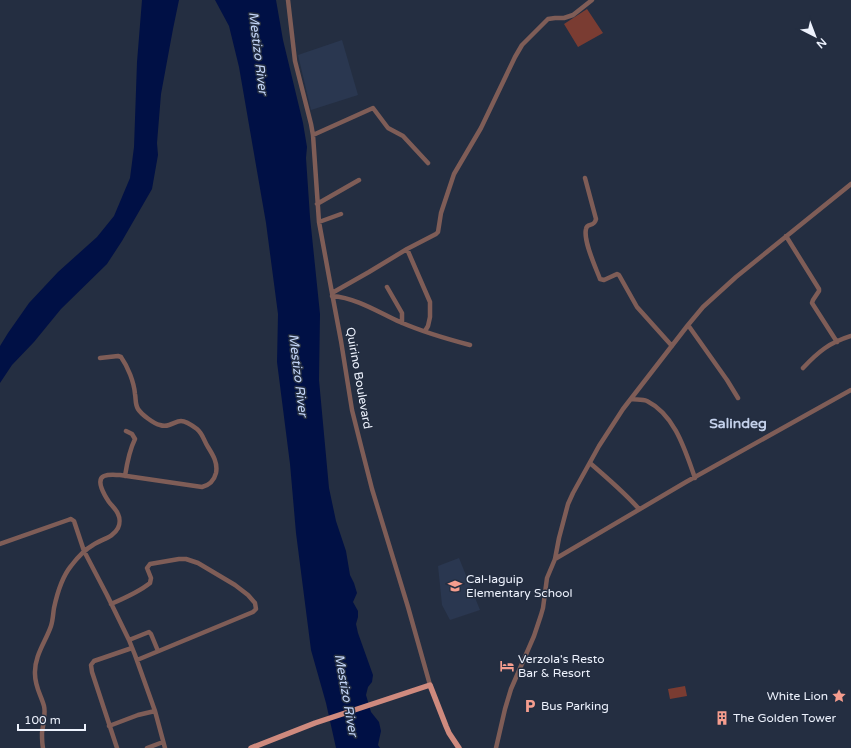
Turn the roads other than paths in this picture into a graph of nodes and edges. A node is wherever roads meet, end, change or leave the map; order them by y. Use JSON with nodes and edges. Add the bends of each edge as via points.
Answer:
{"nodes":[{"id":1,"x":288,"y":0,"type":"edge"},
{"id":2,"x":592,"y":0,"type":"edge"},
{"id":3,"x":313,"y":135,"type":"junction"},
{"id":4,"x":428,"y":163,"type":"dead end"},
{"id":5,"x":585,"y":178,"type":"dead end"},
{"id":6,"x":358,"y":180,"type":"dead end"},
{"id":7,"x":851,"y":184,"type":"edge"},
{"id":8,"x":317,"y":204,"type":"junction"},
{"id":9,"x":341,"y":214,"type":"dead end"},
{"id":10,"x":319,"y":222,"type":"junction"},
{"id":11,"x":786,"y":236,"type":"junction"},
{"id":12,"x":407,"y":249,"type":"junction"},
{"id":13,"x":388,"y":287,"type":"dead end"},
{"id":14,"x":332,"y":295,"type":"junction"},
{"id":15,"x":402,"y":323,"type":"junction"},
{"id":16,"x":688,"y":325,"type":"junction"},
{"id":17,"x":425,"y":332,"type":"junction"},
{"id":18,"x":851,"y":336,"type":"edge"},
{"id":19,"x":837,"y":342,"type":"junction"},
{"id":20,"x":470,"y":345,"type":"dead end"},
{"id":21,"x":672,"y":346,"type":"junction"},
{"id":22,"x":100,"y":358,"type":"dead end"},
{"id":23,"x":804,"y":368,"type":"dead end"},
{"id":24,"x":851,"y":390,"type":"edge"},
{"id":25,"x":738,"y":398,"type":"dead end"},
{"id":26,"x":631,"y":399,"type":"junction"},
{"id":27,"x":126,"y":431,"type":"dead end"},
{"id":28,"x":590,"y":463,"type":"junction"},
{"id":29,"x":125,"y":476,"type":"junction"},
{"id":30,"x":695,"y":478,"type":"junction"},
{"id":31,"x":639,"y":509,"type":"junction"},
{"id":32,"x":0,"y":544,"type":"edge"},
{"id":33,"x":84,"y":550,"type":"junction"},
{"id":34,"x":555,"y":559,"type":"junction"},
{"id":35,"x":111,"y":604,"type":"junction"},
{"id":36,"x":129,"y":640,"type":"junction"},
{"id":37,"x":132,"y":648,"type":"junction"},
{"id":38,"x":158,"y":652,"type":"junction"},
{"id":39,"x":137,"y":660,"type":"junction"},
{"id":40,"x":430,"y":685,"type":"junction"},
{"id":41,"x":155,"y":711,"type":"junction"},
{"id":42,"x":109,"y":726,"type":"junction"},
{"id":43,"x":163,"y":742,"type":"junction"},
{"id":44,"x":43,"y":748,"type":"edge"},
{"id":45,"x":117,"y":748,"type":"edge"},
{"id":46,"x":147,"y":748,"type":"edge"},
{"id":47,"x":165,"y":748,"type":"edge"},
{"id":48,"x":251,"y":748,"type":"edge"},
{"id":49,"x":459,"y":748,"type":"edge"},
{"id":50,"x":496,"y":748,"type":"edge"}],
"edges":[{"from":1,"to":3,"type":"street","name":"Quirino Boulevard","via":[[295,61]]},
{"from":2,"to":12,"type":"street","via":[[573,15],[548,19],[522,45],[481,128],[454,174],[438,232]]},
{"from":3,"to":4,"type":"street","via":[[373,108],[388,128],[403,136]]},
{"from":3,"to":8,"type":"street","name":"Quirino Boulevard"},
{"from":5,"to":21,"type":"street","via":[[596,219],[594,224],[587,226],[585,235],[600,279],[619,275],[637,307]]},
{"from":6,"to":8,"type":"street"},
{"from":7,"to":11,"type":"street"},
{"from":8,"to":10,"type":"street","name":"Quirino Boulevard"},
{"from":9,"to":10,"type":"street"},
{"from":10,"to":14,"type":"street","name":"Quirino Boulevard"},
{"from":11,"to":16,"type":"street","via":[[736,277],[703,307]]},
{"from":11,"to":19,"type":"street","via":[[819,289],[812,303]]},
{"from":12,"to":14,"type":"street"},
{"from":12,"to":17,"type":"street","via":[[430,302],[430,317]]},
{"from":13,"to":15,"type":"street","via":[[402,313]]},
{"from":14,"to":15,"type":"street","via":[[352,299]]},
{"from":14,"to":40,"type":"street","name":"Quirino Boulevard","via":[[360,442]]},
{"from":15,"to":17,"type":"street"},
{"from":16,"to":21,"type":"street"},
{"from":16,"to":25,"type":"street"},
{"from":17,"to":20,"type":"street"},
{"from":18,"to":19,"type":"street"},
{"from":19,"to":23,"type":"street","via":[[822,350]]},
{"from":21,"to":26,"type":"street"},
{"from":22,"to":29,"type":"street","via":[[121,357],[129,372],[138,410],[160,425],[181,421],[196,428],[202,434],[216,463],[213,480],[202,487]]},
{"from":24,"to":30,"type":"street"},
{"from":26,"to":28,"type":"street"},
{"from":26,"to":30,"type":"street","via":[[647,402],[662,412],[684,446]]},
{"from":27,"to":29,"type":"street","via":[[135,439],[131,446]]},
{"from":28,"to":31,"type":"street"},
{"from":28,"to":34,"type":"street","via":[[568,504]]},
{"from":29,"to":33,"type":"street","via":[[107,475],[101,478],[100,484],[116,510],[120,522],[112,535]]},
{"from":30,"to":31,"type":"street"},
{"from":31,"to":34,"type":"street"},
{"from":32,"to":33,"type":"street","via":[[72,519]]},
{"from":33,"to":35,"type":"street"},
{"from":33,"to":44,"type":"street","via":[[70,567],[58,593],[52,624],[34,673],[44,706]]},
{"from":34,"to":50,"type":"street","via":[[547,578],[543,608],[534,636],[511,689]]},
{"from":35,"to":36,"type":"street"},
{"from":35,"to":38,"type":"street","via":[[150,583],[147,568],[150,564],[179,559],[198,562],[235,585],[255,603],[256,609],[252,612]]},
{"from":36,"to":37,"type":"street"},
{"from":36,"to":38,"type":"street","via":[[148,632]]},
{"from":37,"to":39,"type":"street"},
{"from":37,"to":42,"type":"street","via":[[94,661],[91,665]]},
{"from":38,"to":39,"type":"street"},
{"from":39,"to":41,"type":"street"},
{"from":40,"to":48,"type":"main road","via":[[315,723]]},
{"from":40,"to":49,"type":"main road","name":"Quirino Boulevard","via":[[449,734]]},
{"from":41,"to":42,"type":"street"},
{"from":41,"to":43,"type":"street"},
{"from":42,"to":45,"type":"street"},
{"from":43,"to":46,"type":"street"},
{"from":43,"to":47,"type":"street"}]}
